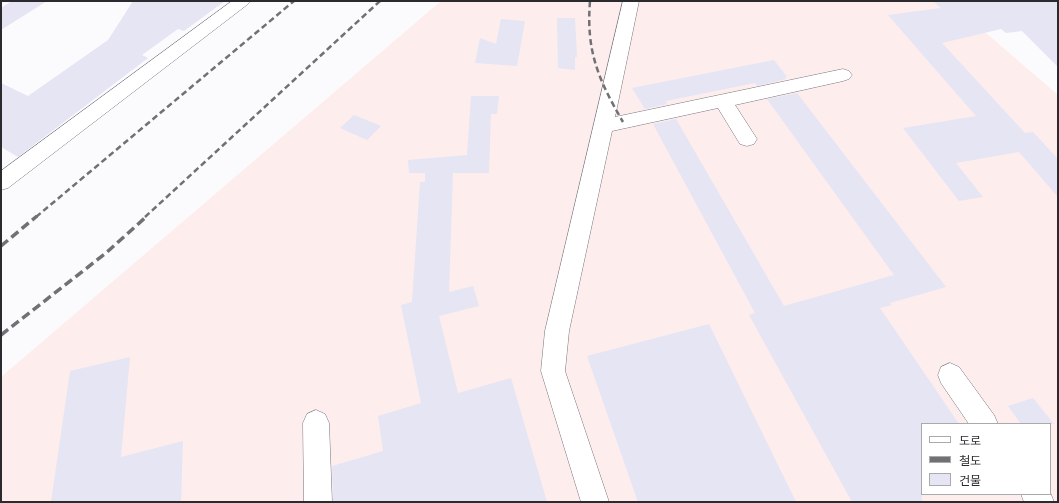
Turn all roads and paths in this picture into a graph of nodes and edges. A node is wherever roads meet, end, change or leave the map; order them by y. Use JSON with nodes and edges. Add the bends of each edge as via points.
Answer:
{"nodes":[{"id":1,"x":242,"y":1,"type":"edge"},
{"id":2,"x":631,"y":1,"type":"edge"},
{"id":3,"x":843,"y":75,"type":"dead end"},
{"id":4,"x":722,"y":100,"type":"junction"},
{"id":5,"x":604,"y":126,"type":"junction"},
{"id":6,"x":747,"y":139,"type":"dead end"},
{"id":7,"x":1,"y":182,"type":"edge"},
{"id":8,"x":950,"y":375,"type":"dead end"},
{"id":9,"x":984,"y":423,"type":"edge"},
{"id":10,"x":316,"y":424,"type":"dead end"},
{"id":11,"x":318,"y":502,"type":"edge"},
{"id":12,"x":595,"y":502,"type":"edge"}],
"edges":[{"from":1,"to":7,"type":"street"},
{"from":2,"to":5,"type":"street"},
{"from":3,"to":4,"type":"street"},
{"from":4,"to":5,"type":"street"},
{"from":4,"to":6,"type":"street"},
{"from":5,"to":12,"type":"street","via":[[557,331],[553,371]]},
{"from":8,"to":9,"type":"street"},
{"from":10,"to":11,"type":"street"}]}
